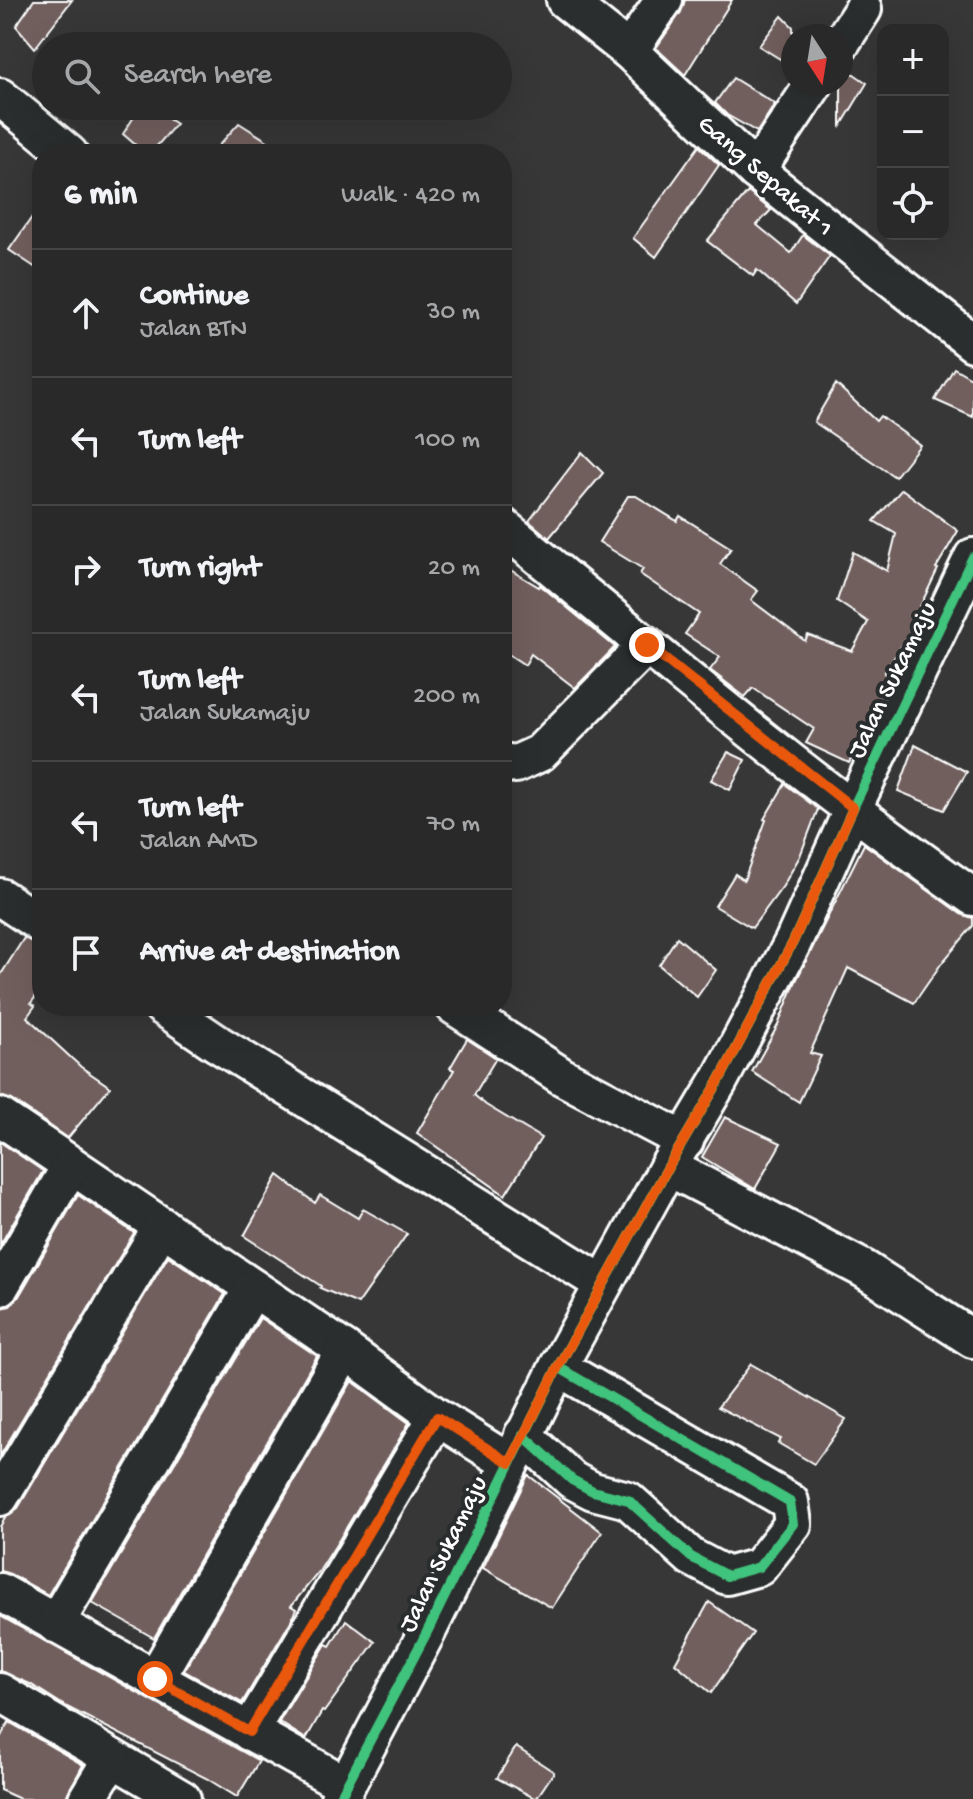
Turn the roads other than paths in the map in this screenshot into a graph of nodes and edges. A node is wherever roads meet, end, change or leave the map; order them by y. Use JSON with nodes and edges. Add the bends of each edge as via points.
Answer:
{"nodes":[{"id":1,"x":565,"y":0,"type":"edge"},
{"id":2,"x":664,"y":0,"type":"edge"},
{"id":3,"x":863,"y":9,"type":"dead end"},
{"id":4,"x":853,"y":24,"type":"edge"},
{"id":5,"x":629,"y":51,"type":"junction"},
{"id":6,"x":806,"y":96,"type":"edge"},
{"id":7,"x":0,"y":97,"type":"edge"},
{"id":8,"x":57,"y":144,"type":"edge"},
{"id":9,"x":756,"y":171,"type":"junction"},
{"id":10,"x":973,"y":343,"type":"edge"},
{"id":11,"x":512,"y":534,"type":"edge"},
{"id":12,"x":973,"y":557,"type":"edge"},
{"id":13,"x":647,"y":645,"type":"junction"},
{"id":14,"x":512,"y":763,"type":"edge"},
{"id":15,"x":853,"y":808,"type":"junction"},
{"id":16,"x":0,"y":897,"type":"edge"},
{"id":17,"x":973,"y":897,"type":"edge"},
{"id":18,"x":32,"y":918,"type":"edge"},
{"id":19,"x":177,"y":1016,"type":"edge"},
{"id":20,"x":469,"y":1016,"type":"edge"},
{"id":21,"x":0,"y":1117,"type":"edge"},
{"id":22,"x":676,"y":1154,"type":"junction"},
{"id":23,"x":71,"y":1165,"type":"junction"},
{"id":24,"x":162,"y":1226,"type":"junction"},
{"id":25,"x":603,"y":1284,"type":"junction"},
{"id":26,"x":0,"y":1287,"type":"edge"},
{"id":27,"x":253,"y":1288,"type":"junction"},
{"id":28,"x":973,"y":1339,"type":"edge"},
{"id":29,"x":345,"y":1350,"type":"junction"},
{"id":30,"x":558,"y":1367,"type":"junction"},
{"id":31,"x":437,"y":1417,"type":"junction"},
{"id":32,"x":516,"y":1449,"type":"junction"},
{"id":33,"x":0,"y":1497,"type":"edge"},
{"id":34,"x":0,"y":1592,"type":"edge"},
{"id":35,"x":55,"y":1624,"type":"junction"},
{"id":36,"x":155,"y":1679,"type":"junction"},
{"id":37,"x":5,"y":1708,"type":"edge"},
{"id":38,"x":249,"y":1732,"type":"junction"},
{"id":39,"x":112,"y":1758,"type":"junction"},
{"id":40,"x":343,"y":1792,"type":"edge"},
{"id":41,"x":87,"y":1799,"type":"edge"},
{"id":42,"x":182,"y":1799,"type":"edge"}],
"edges":[{"from":1,"to":5,"type":"street","name":"Gang Sepakat 1"},
{"from":2,"to":5,"type":"street"},
{"from":3,"to":4,"type":"street"},
{"from":5,"to":9,"type":"street","name":"Gang Sepakat 1"},
{"from":6,"to":9,"type":"street"},
{"from":7,"to":8,"type":"street"},
{"from":9,"to":10,"type":"street","name":"Gang Sepakat 1"},
{"from":11,"to":13,"type":"street"},
{"from":12,"to":15,"type":"street","name":"Jalan Sukamaju"},
{"from":13,"to":14,"type":"street","via":[[540,753]]},
{"from":13,"to":15,"type":"street"},
{"from":15,"to":17,"type":"street"},
{"from":15,"to":22,"type":"street","name":"Jalan Sukamaju","via":[[793,942]]},
{"from":16,"to":18,"type":"street"},
{"from":19,"to":25,"type":"street"},
{"from":20,"to":22,"type":"street"},
{"from":21,"to":23,"type":"street"},
{"from":22,"to":25,"type":"street","name":"Jalan Sukamaju"},
{"from":22,"to":28,"type":"street"},
{"from":23,"to":24,"type":"street"},
{"from":23,"to":26,"type":"street"},
{"from":24,"to":27,"type":"street"},
{"from":24,"to":33,"type":"street"},
{"from":25,"to":30,"type":"street","name":"Jalan Sukamaju"},
{"from":27,"to":29,"type":"street"},
{"from":27,"to":35,"type":"street"},
{"from":29,"to":31,"type":"street"},
{"from":29,"to":36,"type":"street"},
{"from":30,"to":32,"type":"street","name":"Jalan Sukamaju"},
{"from":30,"to":32,"type":"street","via":[[790,1502],[793,1524],[759,1567],[727,1576],[691,1557],[628,1500],[593,1491]]},
{"from":31,"to":32,"type":"street"},
{"from":31,"to":38,"type":"street"},
{"from":32,"to":40,"type":"street","name":"Jalan Sukamaju"},
{"from":34,"to":35,"type":"street"},
{"from":35,"to":36,"type":"street"},
{"from":36,"to":38,"type":"street"},
{"from":37,"to":39,"type":"street"},
{"from":38,"to":40,"type":"street"},
{"from":39,"to":41,"type":"street"},
{"from":39,"to":42,"type":"street"}]}
